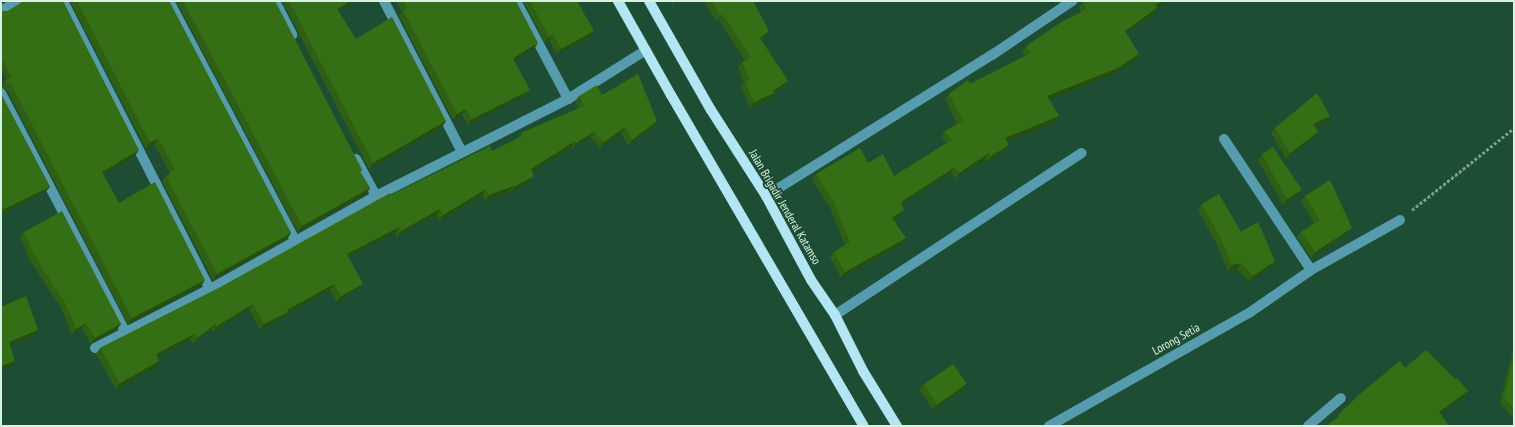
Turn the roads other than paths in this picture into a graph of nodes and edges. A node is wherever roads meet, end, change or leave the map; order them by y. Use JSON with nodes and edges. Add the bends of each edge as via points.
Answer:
{"nodes":[{"id":1,"x":17,"y":1,"type":"edge"},
{"id":2,"x":63,"y":1,"type":"edge"},
{"id":3,"x":169,"y":1,"type":"edge"},
{"id":4,"x":276,"y":1,"type":"edge"},
{"id":5,"x":384,"y":1,"type":"edge"},
{"id":6,"x":516,"y":1,"type":"edge"},
{"id":7,"x":618,"y":1,"type":"edge"},
{"id":8,"x":649,"y":1,"type":"edge"},
{"id":9,"x":1072,"y":1,"type":"edge"},
{"id":10,"x":1,"y":11,"type":"edge"},
{"id":11,"x":296,"y":43,"type":"edge"},
{"id":12,"x":646,"y":50,"type":"junction"},
{"id":13,"x":1,"y":93,"type":"edge"},
{"id":14,"x":568,"y":99,"type":"junction"},
{"id":15,"x":1224,"y":139,"type":"dead end"},
{"id":16,"x":350,"y":147,"type":"edge"},
{"id":17,"x":462,"y":152,"type":"junction"},
{"id":18,"x":1082,"y":152,"type":"dead end"},
{"id":19,"x":376,"y":196,"type":"junction"},
{"id":20,"x":766,"y":196,"type":"junction"},
{"id":21,"x":1400,"y":220,"type":"road end"},
{"id":22,"x":296,"y":242,"type":"junction"},
{"id":23,"x":1311,"y":270,"type":"junction"},
{"id":24,"x":210,"y":289,"type":"junction"},
{"id":25,"x":834,"y":315,"type":"junction"},
{"id":26,"x":126,"y":333,"type":"junction"},
{"id":27,"x":95,"y":348,"type":"edge"},
{"id":28,"x":1341,"y":398,"type":"dead end"},
{"id":29,"x":864,"y":426,"type":"edge"},
{"id":30,"x":897,"y":426,"type":"edge"},
{"id":31,"x":1050,"y":426,"type":"edge"},
{"id":32,"x":1308,"y":426,"type":"edge"}],
"edges":[{"from":1,"to":10,"type":"street"},
{"from":2,"to":24,"type":"street"},
{"from":3,"to":22,"type":"street"},
{"from":4,"to":11,"type":"street"},
{"from":5,"to":17,"type":"street"},
{"from":6,"to":14,"type":"street"},
{"from":7,"to":12,"type":"main road"},
{"from":8,"to":20,"type":"main road","name":"Jalan Brigadir Jenderal Katamso","via":[[711,110]]},
{"from":9,"to":20,"type":"street","via":[[992,55]]},
{"from":12,"to":14,"type":"street"},
{"from":12,"to":29,"type":"main road"},
{"from":13,"to":26,"type":"street"},
{"from":14,"to":17,"type":"street"},
{"from":15,"to":23,"type":"street"},
{"from":16,"to":19,"type":"street"},
{"from":17,"to":19,"type":"street"},
{"from":18,"to":25,"type":"street"},
{"from":19,"to":22,"type":"street"},
{"from":20,"to":25,"type":"main road","name":"Jalan Brigadir Jenderal Katamso","via":[[811,280]]},
{"from":21,"to":23,"type":"street","name":"Lorong Setia"},
{"from":22,"to":24,"type":"street"},
{"from":23,"to":31,"type":"street","name":"Lorong Setia","via":[[1249,313]]},
{"from":24,"to":26,"type":"street"},
{"from":25,"to":30,"type":"main road","name":"Jalan Brigadir Jenderal Katamso"},
{"from":26,"to":27,"type":"street"},
{"from":28,"to":32,"type":"street"}]}
